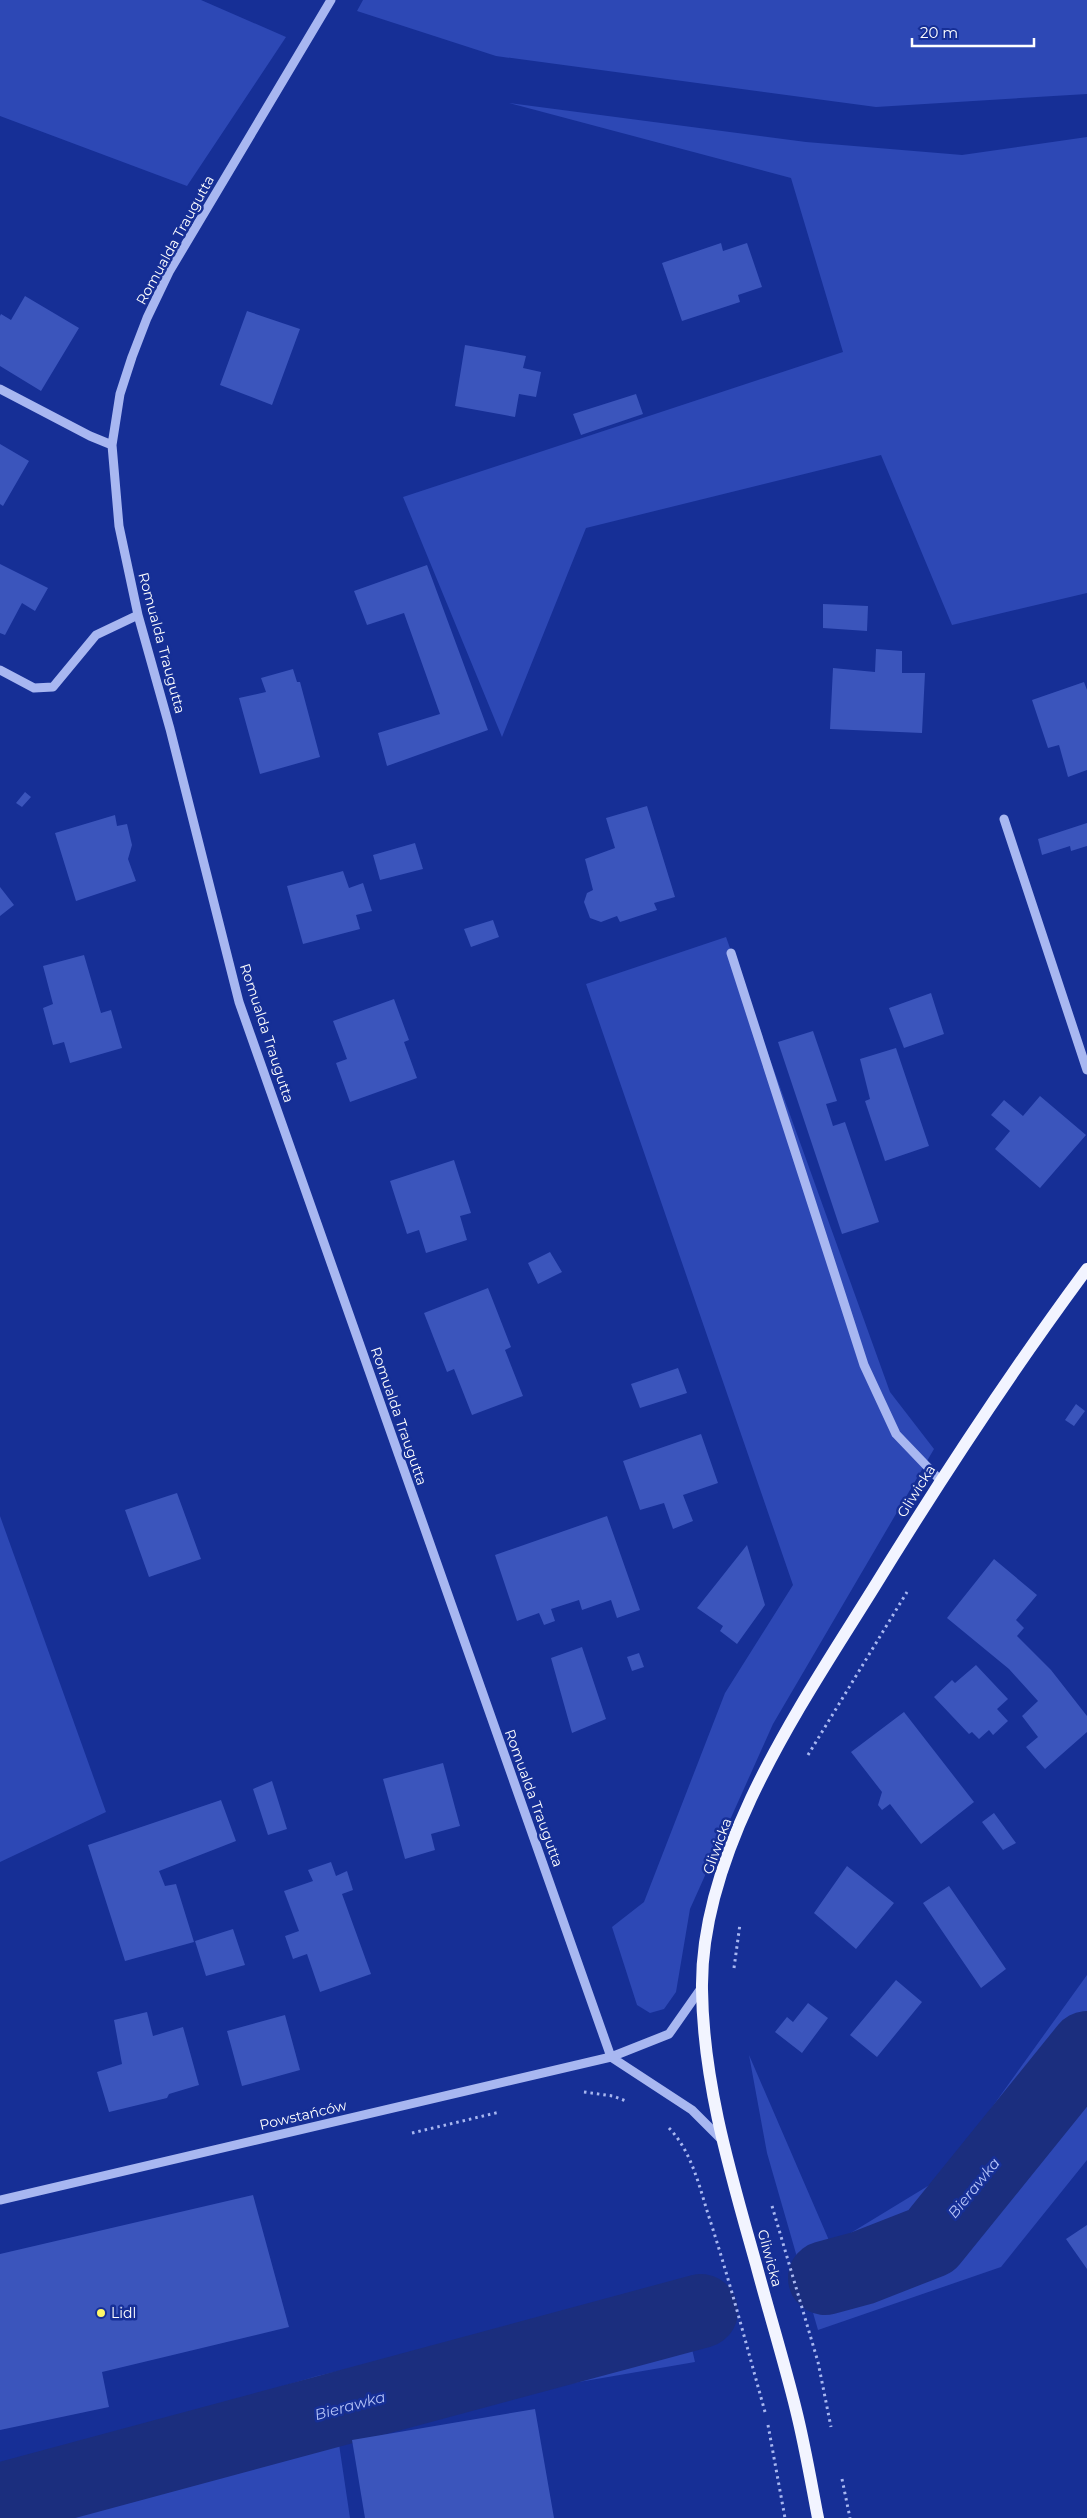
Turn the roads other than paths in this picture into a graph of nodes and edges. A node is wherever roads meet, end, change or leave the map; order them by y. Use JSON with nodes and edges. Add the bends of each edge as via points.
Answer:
{"nodes":[{"id":1,"x":331,"y":0,"type":"edge"},
{"id":2,"x":0,"y":389,"type":"edge"},
{"id":3,"x":112,"y":444,"type":"junction"},
{"id":4,"x":138,"y":615,"type":"junction"},
{"id":5,"x":0,"y":670,"type":"edge"},
{"id":6,"x":1004,"y":818,"type":"dead end"},
{"id":7,"x":731,"y":953,"type":"dead end"},
{"id":8,"x":1087,"y":1070,"type":"edge"},
{"id":9,"x":1087,"y":1269,"type":"edge"},
{"id":10,"x":940,"y":1480,"type":"junction"},
{"id":11,"x":702,"y":1988,"type":"junction"},
{"id":12,"x":611,"y":2057,"type":"junction"},
{"id":13,"x":723,"y":2141,"type":"junction"},
{"id":14,"x":0,"y":2200,"type":"edge"},
{"id":15,"x":818,"y":2518,"type":"edge"}],
"edges":[{"from":1,"to":3,"type":"street","name":"Romualda Traugutta","via":[[169,272],[132,357],[120,394]]},
{"from":2,"to":3,"type":"street","via":[[90,436]]},
{"from":3,"to":4,"type":"street","name":"Romualda Traugutta","via":[[119,526]]},
{"from":4,"to":5,"type":"street","via":[[96,634],[54,687],[34,688]]},
{"from":4,"to":12,"type":"street","name":"Romualda Traugutta","via":[[239,1002]]},
{"from":6,"to":8,"type":"street"},
{"from":7,"to":10,"type":"street","via":[[864,1365],[896,1434]]},
{"from":9,"to":10,"type":"main road","name":"Gliwicka","via":[[1026,1351]]},
{"from":10,"to":11,"type":"main road","name":"Gliwicka","via":[[808,1694],[754,1793],[730,1848],[713,1902],[705,1944]]},
{"from":11,"to":12,"type":"street","name":"Powstańców","via":[[670,2034]]},
{"from":11,"to":13,"type":"main road","name":"Gliwicka","via":[[708,2062]]},
{"from":12,"to":13,"type":"street","via":[[692,2110]]},
{"from":12,"to":14,"type":"street","name":"Powstańców"},
{"from":13,"to":15,"type":"main road","name":"Gliwicka","via":[[797,2412]]}]}
